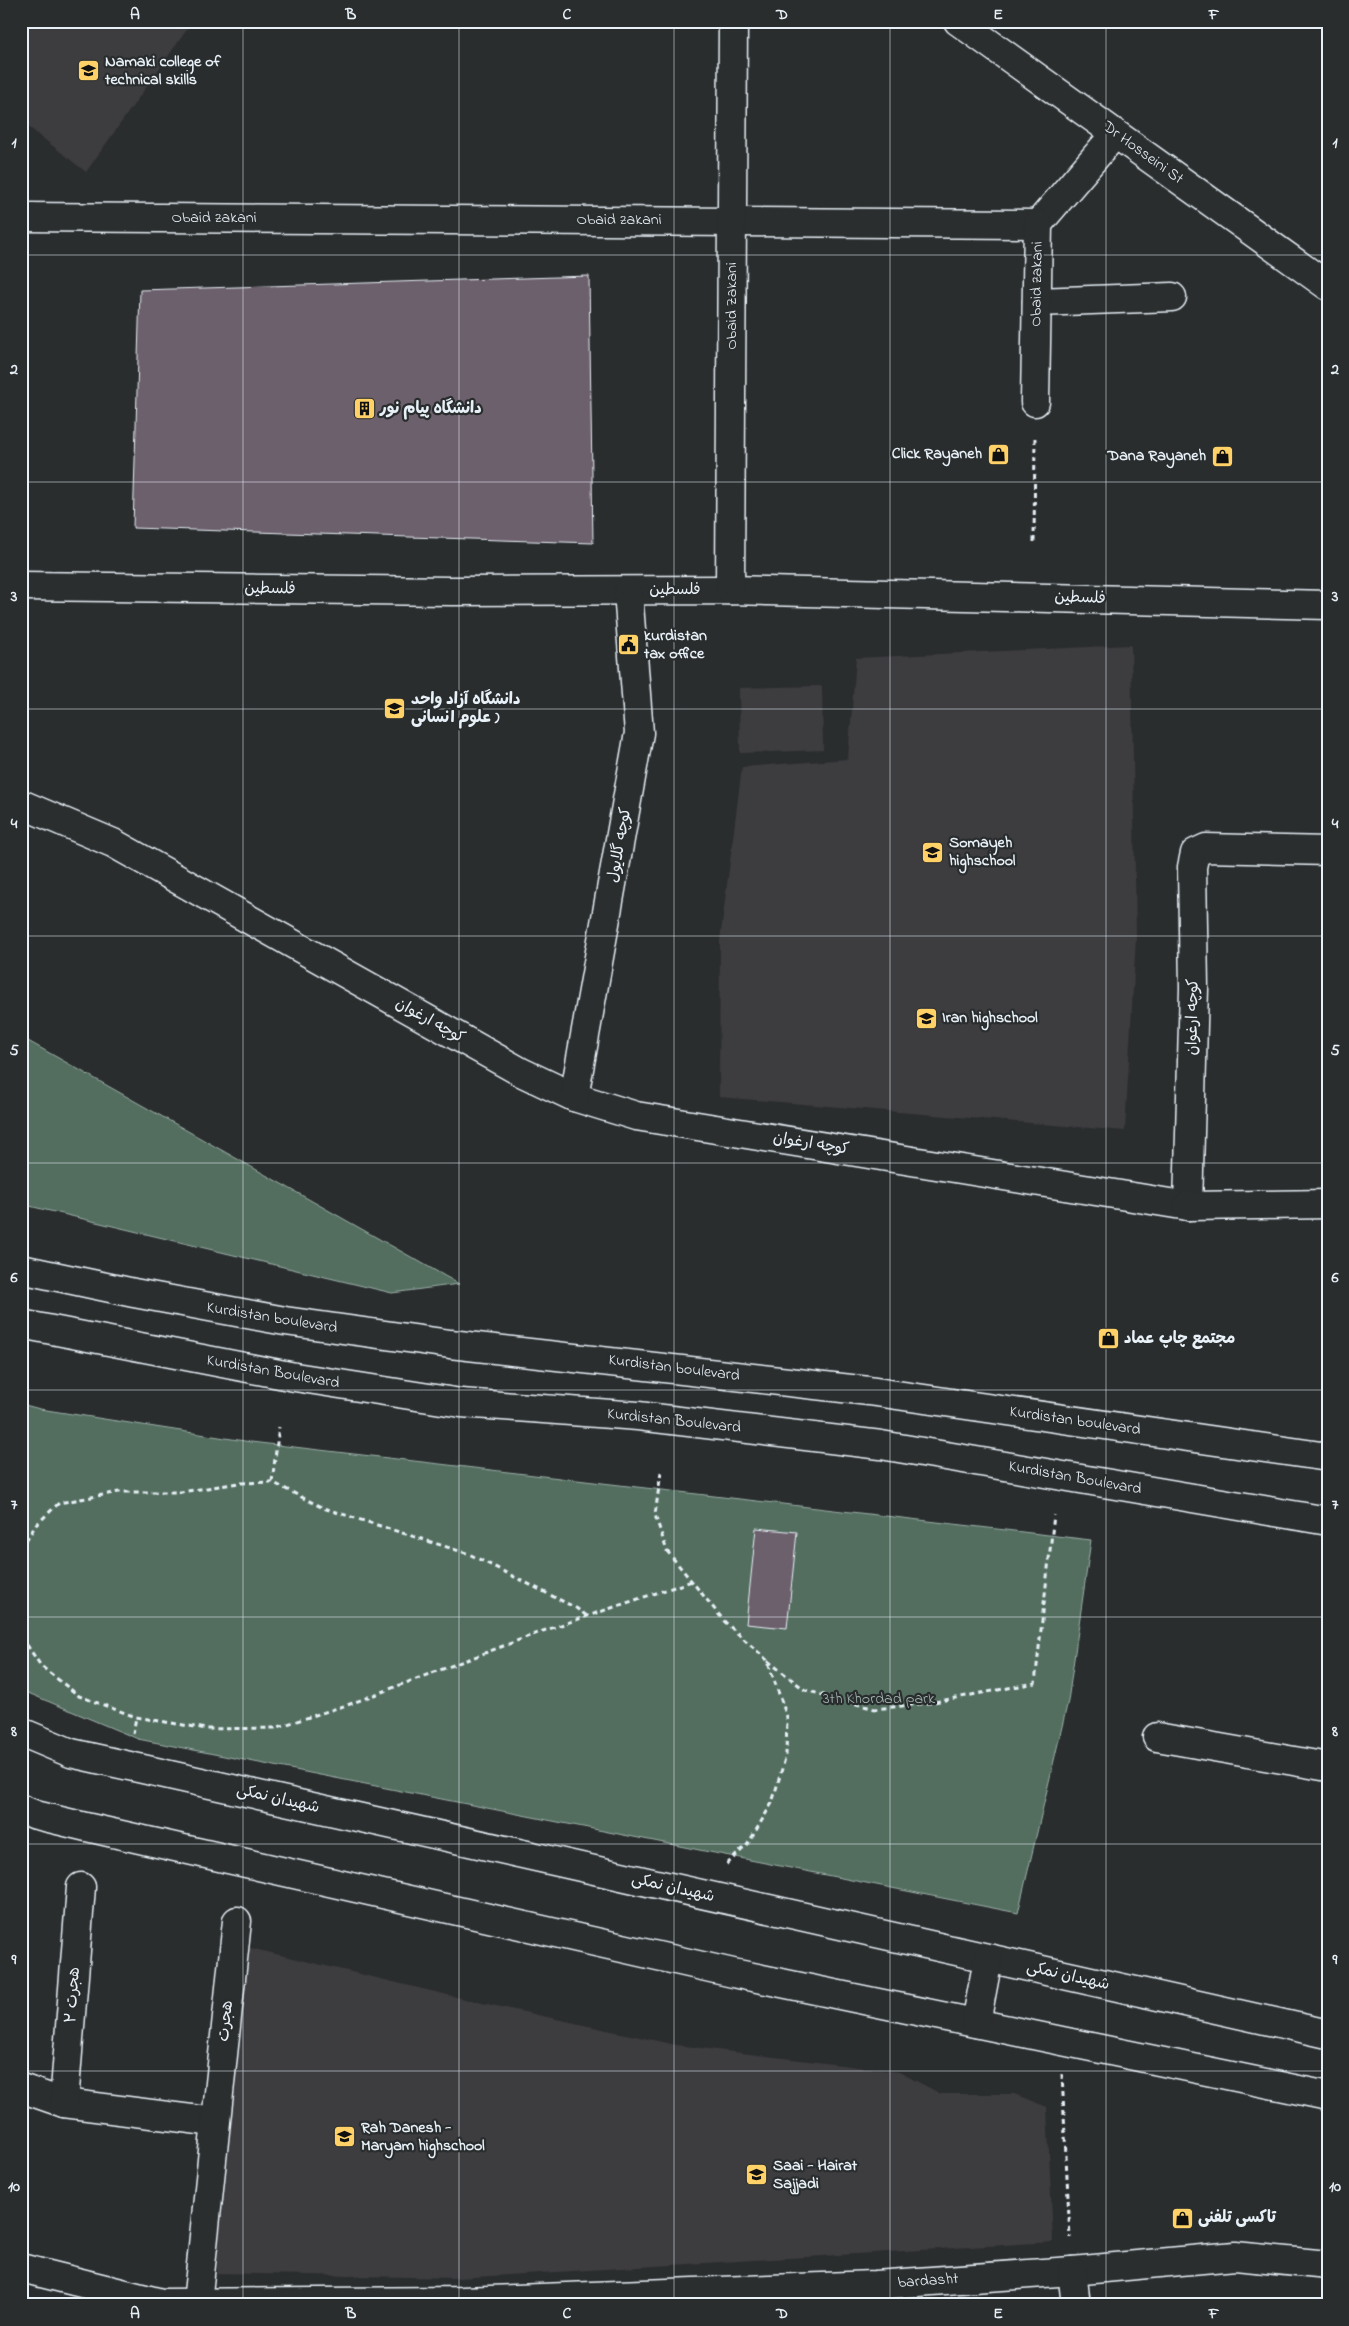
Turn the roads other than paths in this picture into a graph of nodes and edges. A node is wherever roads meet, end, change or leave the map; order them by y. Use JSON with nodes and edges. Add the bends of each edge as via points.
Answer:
{"nodes":[{"id":1,"x":732,"y":21,"type":"edge"},
{"id":2,"x":958,"y":21,"type":"edge"},
{"id":3,"x":1115,"y":134,"type":"junction"},
{"id":4,"x":21,"y":217,"type":"edge"},
{"id":5,"x":733,"y":221,"type":"junction"},
{"id":6,"x":1038,"y":224,"type":"junction"},
{"id":7,"x":1328,"y":286,"type":"edge"},
{"id":8,"x":1172,"y":298,"type":"dead end"},
{"id":9,"x":1037,"y":302,"type":"junction"},
{"id":10,"x":1035,"y":402,"type":"road end"},
{"id":11,"x":21,"y":586,"type":"edge"},
{"id":12,"x":628,"y":590,"type":"junction"},
{"id":13,"x":730,"y":590,"type":"junction"},
{"id":14,"x":1328,"y":605,"type":"edge"},
{"id":15,"x":21,"y":804,"type":"edge"},
{"id":16,"x":1328,"y":851,"type":"edge"},
{"id":17,"x":574,"y":1097,"type":"junction"},
{"id":18,"x":1328,"y":1204,"type":"edge"},
{"id":19,"x":1188,"y":1206,"type":"junction"},
{"id":20,"x":21,"y":1269,"type":"edge"},
{"id":21,"x":21,"y":1324,"type":"edge"},
{"id":22,"x":1328,"y":1456,"type":"edge"},
{"id":23,"x":1328,"y":1521,"type":"edge"},
{"id":24,"x":21,"y":1732,"type":"edge"},
{"id":25,"x":1157,"y":1737,"type":"dead end"},
{"id":26,"x":1328,"y":1767,"type":"edge"},
{"id":27,"x":21,"y":1809,"type":"edge"},
{"id":28,"x":81,"y":1887,"type":"dead end"},
{"id":29,"x":237,"y":1921,"type":"dead end"},
{"id":30,"x":988,"y":1958,"type":"junction"},
{"id":31,"x":976,"y":2024,"type":"junction"},
{"id":32,"x":1328,"y":2034,"type":"edge"},
{"id":33,"x":21,"y":2088,"type":"edge"},
{"id":34,"x":1328,"y":2096,"type":"edge"},
{"id":35,"x":64,"y":2103,"type":"junction"},
{"id":36,"x":215,"y":2122,"type":"junction"},
{"id":37,"x":1328,"y":2265,"type":"edge"},
{"id":38,"x":21,"y":2268,"type":"edge"},
{"id":39,"x":1072,"y":2271,"type":"junction"},
{"id":40,"x":196,"y":2303,"type":"junction"},
{"id":41,"x":462,"y":2303,"type":"edge"},
{"id":42,"x":1076,"y":2305,"type":"edge"}],
"edges":[{"from":1,"to":5,"type":"street","name":"Obaid Zakani"},
{"from":2,"to":3,"type":"street","name":"Dr Hosseini St"},
{"from":3,"to":6,"type":"street"},
{"from":3,"to":7,"type":"street","name":"Dr Hosseini St"},
{"from":4,"to":5,"type":"street","name":"Obaid zakani"},
{"from":5,"to":6,"type":"street","name":"Obaid zakani"},
{"from":5,"to":13,"type":"street","name":"Obaid Zakani"},
{"from":6,"to":9,"type":"street","name":"Obaid zakani"},
{"from":8,"to":9,"type":"street"},
{"from":9,"to":10,"type":"street","name":"Obaid zakani"},
{"from":11,"to":12,"type":"street","name":"فلسطین"},
{"from":12,"to":13,"type":"street","name":"فلسطین"},
{"from":12,"to":17,"type":"street","name":"کوچه گلایول","via":[[639,733]]},
{"from":13,"to":14,"type":"street","name":"فلسطین"},
{"from":15,"to":17,"type":"street","name":"کوچه ارغوان","via":[[113,843],[521,1072]]},
{"from":16,"to":19,"type":"street","name":"کوچه ارغوان","via":[[1206,848],[1195,853],[1192,867],[1194,988]]},
{"from":17,"to":19,"type":"street","name":"کوچه ارغوان","via":[[636,1116]]},
{"from":18,"to":19,"type":"street"},
{"from":20,"to":22,"type":"street","name":"Kurdistan boulevard","via":[[134,1294],[285,1321],[450,1344],[869,1391]]},
{"from":21,"to":23,"type":"street","name":"Kurdistan Boulevard","via":[[277,1374],[452,1402],[638,1416],[881,1445]]},
{"from":24,"to":30,"type":"street","name":"شهیدان نمکی","via":[[71,1753]]},
{"from":25,"to":26,"type":"street"},
{"from":27,"to":31,"type":"street","via":[[36,1816],[723,1971]]},
{"from":28,"to":35,"type":"street","name":"هجرت ۲"},
{"from":29,"to":36,"type":"street","name":"هجرت"},
{"from":30,"to":31,"type":"street"},
{"from":30,"to":32,"type":"street","name":"شهیدان نمکی"},
{"from":31,"to":34,"type":"street"},
{"from":33,"to":35,"type":"street"},
{"from":35,"to":36,"type":"street"},
{"from":36,"to":40,"type":"street","name":"هجرت"},
{"from":37,"to":39,"type":"street","name":"bardasht","via":[[1235,2256]]},
{"from":38,"to":40,"type":"street","name":"bardasht","via":[[162,2303]]},
{"from":39,"to":41,"type":"street","name":"bardasht","via":[[874,2285]]},
{"from":39,"to":42,"type":"street"},
{"from":40,"to":41,"type":"street","name":"bardasht"}]}
